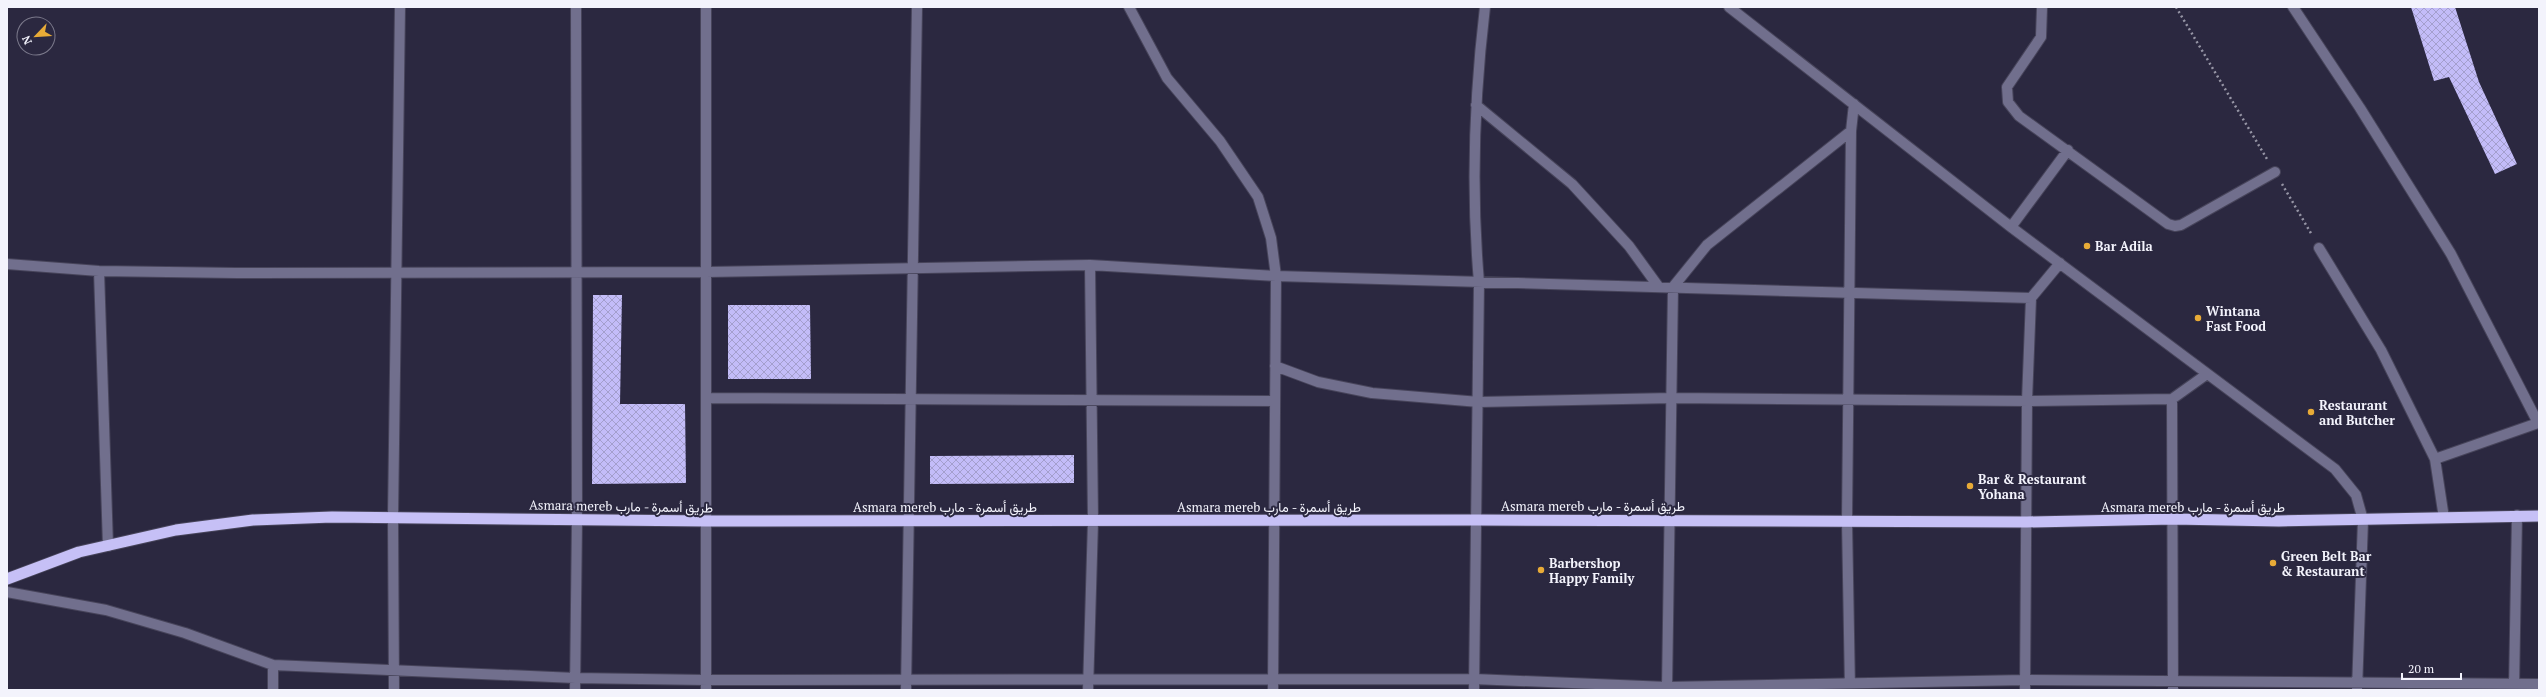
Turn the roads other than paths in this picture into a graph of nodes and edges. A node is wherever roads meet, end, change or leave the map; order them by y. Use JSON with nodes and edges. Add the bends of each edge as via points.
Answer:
{"nodes":[{"id":1,"x":400,"y":7,"type":"edge"},
{"id":2,"x":576,"y":7,"type":"edge"},
{"id":3,"x":706,"y":7,"type":"edge"},
{"id":4,"x":917,"y":7,"type":"edge"},
{"id":5,"x":1129,"y":7,"type":"edge"},
{"id":6,"x":1485,"y":7,"type":"edge"},
{"id":7,"x":1729,"y":7,"type":"edge"},
{"id":8,"x":2042,"y":7,"type":"edge"},
{"id":9,"x":2293,"y":7,"type":"edge"},
{"id":10,"x":1854,"y":104,"type":"junction"},
{"id":11,"x":1476,"y":105,"type":"junction"},
{"id":12,"x":1851,"y":131,"type":"junction"},
{"id":13,"x":2068,"y":150,"type":"junction"},
{"id":14,"x":2275,"y":172,"type":"road end"},
{"id":15,"x":2011,"y":227,"type":"junction"},
{"id":16,"x":2320,"y":248,"type":"road end"},
{"id":17,"x":2060,"y":263,"type":"junction"},
{"id":18,"x":7,"y":264,"type":"edge"},
{"id":19,"x":1090,"y":265,"type":"junction"},
{"id":20,"x":911,"y":269,"type":"junction"},
{"id":21,"x":99,"y":271,"type":"junction"},
{"id":22,"x":576,"y":271,"type":"junction"},
{"id":23,"x":398,"y":272,"type":"junction"},
{"id":24,"x":706,"y":272,"type":"junction"},
{"id":25,"x":1276,"y":276,"type":"junction"},
{"id":26,"x":1478,"y":282,"type":"junction"},
{"id":27,"x":1658,"y":286,"type":"junction"},
{"id":28,"x":1673,"y":287,"type":"junction"},
{"id":29,"x":1850,"y":291,"type":"junction"},
{"id":30,"x":2030,"y":298,"type":"junction"},
{"id":31,"x":1275,"y":366,"type":"junction"},
{"id":32,"x":2206,"y":374,"type":"junction"},
{"id":33,"x":706,"y":398,"type":"junction"},
{"id":34,"x":1672,"y":398,"type":"junction"},
{"id":35,"x":2172,"y":399,"type":"junction"},
{"id":36,"x":1091,"y":400,"type":"junction"},
{"id":37,"x":1848,"y":400,"type":"junction"},
{"id":38,"x":910,"y":401,"type":"junction"},
{"id":39,"x":1275,"y":401,"type":"junction"},
{"id":40,"x":2027,"y":401,"type":"junction"},
{"id":41,"x":1479,"y":402,"type":"junction"},
{"id":42,"x":2435,"y":459,"type":"junction"},
{"id":43,"x":2517,"y":515,"type":"junction"},
{"id":44,"x":2539,"y":516,"type":"edge"},
{"id":45,"x":393,"y":517,"type":"junction"},
{"id":46,"x":2444,"y":518,"type":"junction"},
{"id":47,"x":577,"y":519,"type":"junction"},
{"id":48,"x":2173,"y":519,"type":"junction"},
{"id":49,"x":910,"y":520,"type":"junction"},
{"id":50,"x":1476,"y":520,"type":"junction"},
{"id":51,"x":1671,"y":520,"type":"junction"},
{"id":52,"x":2363,"y":520,"type":"junction"},
{"id":53,"x":707,"y":521,"type":"junction"},
{"id":54,"x":1093,"y":521,"type":"junction"},
{"id":55,"x":1275,"y":521,"type":"junction"},
{"id":56,"x":1847,"y":521,"type":"junction"},
{"id":57,"x":2027,"y":522,"type":"junction"},
{"id":58,"x":108,"y":546,"type":"junction"},
{"id":59,"x":7,"y":579,"type":"edge"},
{"id":60,"x":7,"y":592,"type":"edge"},
{"id":61,"x":273,"y":665,"type":"junction"},
{"id":62,"x":394,"y":670,"type":"junction"},
{"id":63,"x":575,"y":678,"type":"junction"},
{"id":64,"x":1274,"y":678,"type":"junction"},
{"id":65,"x":906,"y":679,"type":"junction"},
{"id":66,"x":1088,"y":679,"type":"junction"},
{"id":67,"x":1474,"y":679,"type":"junction"},
{"id":68,"x":2539,"y":684,"type":"edge"},
{"id":69,"x":706,"y":685,"type":"edge"},
{"id":70,"x":2025,"y":685,"type":"edge"},
{"id":71,"x":2173,"y":685,"type":"edge"},
{"id":72,"x":2357,"y":685,"type":"edge"},
{"id":73,"x":1850,"y":687,"type":"edge"},
{"id":74,"x":2514,"y":687,"type":"edge"},
{"id":75,"x":1667,"y":688,"type":"edge"},
{"id":76,"x":273,"y":690,"type":"edge"},
{"id":77,"x":394,"y":690,"type":"edge"},
{"id":78,"x":575,"y":690,"type":"edge"},
{"id":79,"x":906,"y":690,"type":"edge"},
{"id":80,"x":1088,"y":690,"type":"edge"},
{"id":81,"x":1273,"y":690,"type":"edge"},
{"id":82,"x":1474,"y":690,"type":"edge"}],
"edges":[{"from":1,"to":23,"type":"street"},
{"from":2,"to":22,"type":"street"},
{"from":3,"to":24,"type":"street"},
{"from":4,"to":20,"type":"street"},
{"from":5,"to":25,"type":"street","via":[[1167,78],[1220,141],[1258,197],[1271,238]]},
{"from":6,"to":11,"type":"street"},
{"from":7,"to":10,"type":"street"},
{"from":8,"to":13,"type":"street","via":[[2041,37],[2007,87],[2008,102],[2019,116]]},
{"from":9,"to":42,"type":"street","via":[[2360,108],[2451,254],[2538,423]]},
{"from":10,"to":12,"type":"street"},
{"from":10,"to":15,"type":"street"},
{"from":11,"to":26,"type":"street","via":[[1474,219]]},
{"from":11,"to":27,"type":"street","via":[[1572,184],[1629,246]]},
{"from":12,"to":28,"type":"street","via":[[1708,245]]},
{"from":12,"to":29,"type":"street"},
{"from":13,"to":14,"type":"street","via":[[2168,224],[2175,226]]},
{"from":13,"to":15,"type":"street"},
{"from":15,"to":17,"type":"street"},
{"from":16,"to":42,"type":"street","via":[[2380,350]]},
{"from":17,"to":30,"type":"street"},
{"from":17,"to":32,"type":"street"},
{"from":18,"to":21,"type":"street"},
{"from":19,"to":20,"type":"street"},
{"from":19,"to":25,"type":"street"},
{"from":19,"to":36,"type":"street"},
{"from":20,"to":24,"type":"street"},
{"from":20,"to":38,"type":"street"},
{"from":21,"to":23,"type":"street"},
{"from":21,"to":58,"type":"street"},
{"from":22,"to":23,"type":"street"},
{"from":22,"to":24,"type":"street"},
{"from":22,"to":47,"type":"street"},
{"from":23,"to":45,"type":"street"},
{"from":24,"to":33,"type":"street"},
{"from":25,"to":26,"type":"street"},
{"from":25,"to":31,"type":"street"},
{"from":26,"to":27,"type":"street"},
{"from":26,"to":41,"type":"street"},
{"from":27,"to":28,"type":"street"},
{"from":28,"to":29,"type":"street"},
{"from":28,"to":34,"type":"street"},
{"from":29,"to":30,"type":"street"},
{"from":29,"to":37,"type":"street"},
{"from":30,"to":40,"type":"street"},
{"from":31,"to":39,"type":"street"},
{"from":31,"to":41,"type":"street","via":[[1318,382],[1372,393]]},
{"from":32,"to":35,"type":"street"},
{"from":32,"to":52,"type":"street","via":[[2335,469],[2356,495]]},
{"from":33,"to":38,"type":"street"},
{"from":33,"to":53,"type":"street"},
{"from":34,"to":37,"type":"street"},
{"from":34,"to":41,"type":"street"},
{"from":34,"to":51,"type":"street"},
{"from":35,"to":40,"type":"street"},
{"from":35,"to":48,"type":"street"},
{"from":36,"to":38,"type":"street"},
{"from":36,"to":39,"type":"street"},
{"from":36,"to":54,"type":"street"},
{"from":37,"to":40,"type":"street"},
{"from":37,"to":56,"type":"street"},
{"from":38,"to":49,"type":"street"},
{"from":39,"to":55,"type":"street"},
{"from":40,"to":57,"type":"street"},
{"from":41,"to":50,"type":"street"},
{"from":42,"to":46,"type":"street"},
{"from":43,"to":44,"type":"highway","name":"Asmara mereb طريق أسمرة - مارب"},
{"from":43,"to":46,"type":"highway","name":"Asmara mereb طريق أسمرة - مارب"},
{"from":43,"to":74,"type":"street"},
{"from":45,"to":47,"type":"highway","name":"Asmara mereb طريق أسمرة - مارب"},
{"from":45,"to":58,"type":"highway","name":"Asmara mereb طريق أسمرة - مارب","via":[[253,520],[176,530]]},
{"from":45,"to":62,"type":"street"},
{"from":46,"to":52,"type":"highway","name":"Asmara mereb طريق أسمرة - مارب"},
{"from":47,"to":53,"type":"highway","name":"Asmara mereb طريق أسمرة - مارب"},
{"from":47,"to":63,"type":"street"},
{"from":48,"to":52,"type":"highway","name":"Asmara mereb طريق أسمرة - مارب"},
{"from":48,"to":57,"type":"highway","name":"Asmara mereb طريق أسمرة - مارب"},
{"from":48,"to":71,"type":"street"},
{"from":49,"to":53,"type":"highway","name":"Asmara mereb طريق أسمرة - مارب"},
{"from":49,"to":54,"type":"highway","name":"Asmara mereb طريق أسمرة - مارب"},
{"from":49,"to":65,"type":"street"},
{"from":50,"to":51,"type":"highway","name":"Asmara mereb طريق أسمرة - مارب"},
{"from":50,"to":55,"type":"highway","name":"Asmara mereb طريق أسمرة - مارب"},
{"from":50,"to":67,"type":"street"},
{"from":51,"to":56,"type":"highway","name":"Asmara mereb طريق أسمرة - مارب"},
{"from":51,"to":75,"type":"street"},
{"from":52,"to":72,"type":"street"},
{"from":53,"to":69,"type":"street"},
{"from":54,"to":55,"type":"highway","name":"Asmara mereb طريق أسمرة - مارب"},
{"from":54,"to":66,"type":"street"},
{"from":55,"to":64,"type":"street"},
{"from":56,"to":57,"type":"highway","name":"Asmara mereb طريق أسمرة - مارب"},
{"from":56,"to":73,"type":"street"},
{"from":57,"to":70,"type":"street"},
{"from":58,"to":59,"type":"highway","name":"Asmara mereb طريق أسمرة - مارب","via":[[79,552]]},
{"from":60,"to":61,"type":"street","via":[[106,610],[185,633]]},
{"from":61,"to":62,"type":"street"},
{"from":61,"to":76,"type":"street"},
{"from":62,"to":63,"type":"street"},
{"from":62,"to":77,"type":"street"},
{"from":63,"to":69,"type":"street"},
{"from":63,"to":78,"type":"street"},
{"from":64,"to":66,"type":"street"},
{"from":64,"to":67,"type":"street"},
{"from":64,"to":81,"type":"street"},
{"from":65,"to":66,"type":"street"},
{"from":65,"to":69,"type":"street"},
{"from":65,"to":79,"type":"street"},
{"from":66,"to":80,"type":"street"},
{"from":67,"to":75,"type":"street"},
{"from":67,"to":82,"type":"street"},
{"from":68,"to":74,"type":"street"},
{"from":70,"to":71,"type":"street"},
{"from":70,"to":73,"type":"street"},
{"from":71,"to":72,"type":"street"},
{"from":72,"to":74,"type":"street"},
{"from":73,"to":75,"type":"street"}]}
